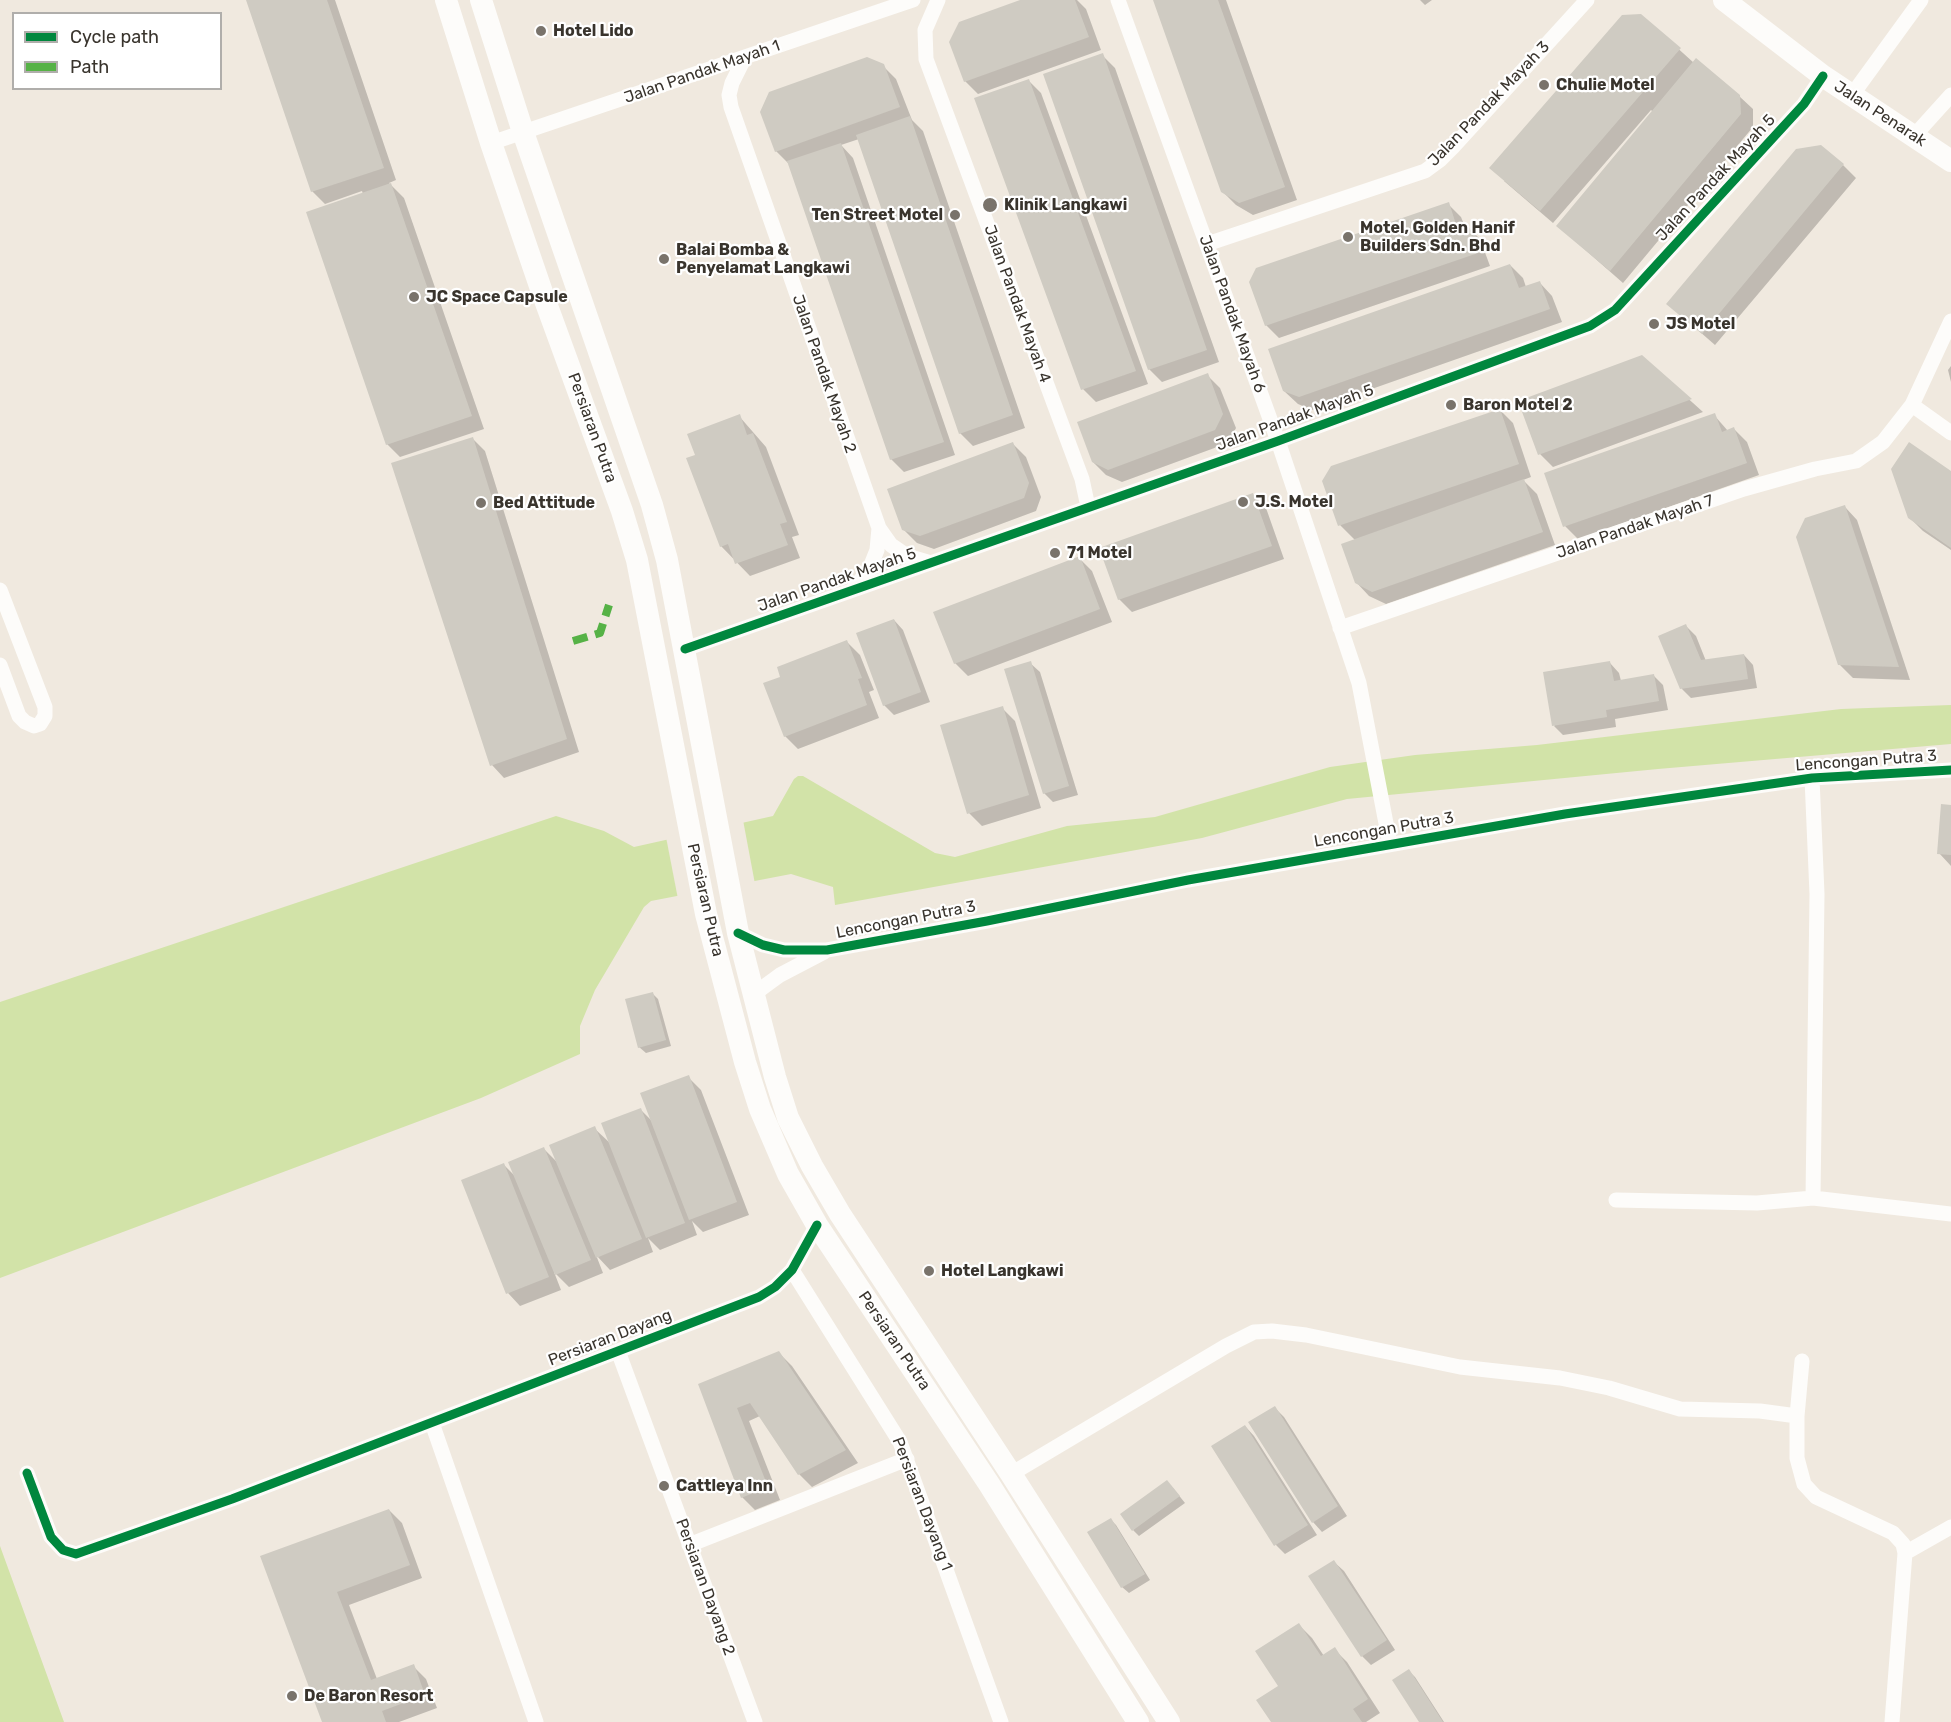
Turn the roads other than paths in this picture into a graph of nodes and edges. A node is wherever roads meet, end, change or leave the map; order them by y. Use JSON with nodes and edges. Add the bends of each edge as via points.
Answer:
{"nodes":[{"id":1,"x":446,"y":0,"type":"edge"},
{"id":2,"x":481,"y":0,"type":"edge"},
{"id":3,"x":913,"y":0,"type":"edge"},
{"id":4,"x":938,"y":0,"type":"edge"},
{"id":5,"x":1118,"y":0,"type":"edge"},
{"id":6,"x":1587,"y":0,"type":"edge"},
{"id":7,"x":1724,"y":0,"type":"edge"},
{"id":8,"x":1921,"y":0,"type":"edge"},
{"id":9,"x":745,"y":57,"type":"junction"},
{"id":10,"x":1823,"y":76,"type":"junction"},
{"id":11,"x":1852,"y":95,"type":"junction"},
{"id":12,"x":1951,"y":95,"type":"edge"},
{"id":13,"x":524,"y":132,"type":"junction"},
{"id":14,"x":1914,"y":136,"type":"junction"},
{"id":15,"x":490,"y":143,"type":"junction"},
{"id":16,"x":1951,"y":161,"type":"edge"},
{"id":17,"x":1207,"y":244,"type":"junction"},
{"id":18,"x":575,"y":281,"type":"junction"},
{"id":19,"x":542,"y":292,"type":"junction"},
{"id":20,"x":1951,"y":321,"type":"edge"},
{"id":21,"x":1912,"y":405,"type":"junction"},
{"id":22,"x":1951,"y":433,"type":"edge"},
{"id":23,"x":1278,"y":441,"type":"junction"},
{"id":24,"x":1088,"y":507,"type":"junction"},
{"id":25,"x":879,"y":528,"type":"junction"},
{"id":26,"x":931,"y":563,"type":"junction"},
{"id":27,"x":0,"y":590,"type":"edge"},
{"id":28,"x":851,"y":591,"type":"junction"},
{"id":29,"x":1340,"y":628,"type":"junction"},
{"id":30,"x":685,"y":649,"type":"junction"},
{"id":31,"x":0,"y":665,"type":"edge"},
{"id":32,"x":1951,"y":770,"type":"edge"},
{"id":33,"x":1812,"y":778,"type":"junction"},
{"id":34,"x":1390,"y":844,"type":"junction"},
{"id":35,"x":738,"y":933,"type":"junction"},
{"id":36,"x":826,"y":950,"type":"junction"},
{"id":37,"x":754,"y":994,"type":"junction"},
{"id":38,"x":1813,"y":1198,"type":"junction"},
{"id":39,"x":1616,"y":1200,"type":"dead end"},
{"id":40,"x":1951,"y":1214,"type":"edge"},
{"id":41,"x":817,"y":1225,"type":"junction"},
{"id":42,"x":792,"y":1270,"type":"junction"},
{"id":43,"x":618,"y":1351,"type":"junction"},
{"id":44,"x":1802,"y":1361,"type":"dead end"},
{"id":45,"x":1797,"y":1416,"type":"junction"},
{"id":46,"x":432,"y":1424,"type":"junction"},
{"id":47,"x":908,"y":1459,"type":"junction"},
{"id":48,"x":27,"y":1473,"type":"dead end"},
{"id":49,"x":1011,"y":1474,"type":"junction"},
{"id":50,"x":1951,"y":1527,"type":"edge"},
{"id":51,"x":689,"y":1545,"type":"junction"},
{"id":52,"x":1905,"y":1553,"type":"junction"},
{"id":53,"x":536,"y":1722,"type":"edge"},
{"id":54,"x":754,"y":1722,"type":"edge"},
{"id":55,"x":1001,"y":1722,"type":"edge"},
{"id":56,"x":1138,"y":1722,"type":"edge"},
{"id":57,"x":1169,"y":1722,"type":"edge"},
{"id":58,"x":1892,"y":1722,"type":"edge"}],
"edges":[{"from":1,"to":15,"type":"main road","name":"Persiaran Putra"},
{"from":2,"to":13,"type":"main road","name":"Persiaran Putra"},
{"from":3,"to":9,"type":"street","name":"Jalan Pandak Mayah 1"},
{"from":4,"to":24,"type":"street","name":"Jalan Pandak Mayah 4","via":[[925,30],[926,59],[1082,479]]},
{"from":5,"to":17,"type":"street","name":"Jalan Pandak Mayah 6"},
{"from":6,"to":17,"type":"street","name":"Jalan Pandak Mayah 3","via":[[1453,147],[1425,171]]},
{"from":7,"to":10,"type":"main road","name":"Jalan Penarak"},
{"from":8,"to":11,"type":"street"},
{"from":9,"to":13,"type":"street","name":"Jalan Pandak Mayah 1"},
{"from":9,"to":25,"type":"street","name":"Jalan Pandak Mayah 2","via":[[732,83],[731,107]]},
{"from":10,"to":11,"type":"main road","name":"Jalan Penarak"},
{"from":10,"to":23,"type":"street","name":"Jalan Pandak Mayah 5","via":[[1804,104],[1603,320]]},
{"from":11,"to":14,"type":"main road","name":"Jalan Penarak"},
{"from":12,"to":14,"type":"street"},
{"from":13,"to":15,"type":"street","name":"Jalan Pandak Mayah 1"},
{"from":13,"to":18,"type":"main road","name":"Persiaran Putra"},
{"from":14,"to":16,"type":"main road","name":"Jalan Penarak"},
{"from":15,"to":19,"type":"main road","name":"Persiaran Putra"},
{"from":17,"to":23,"type":"street","name":"Jalan Pandak Mayah 6"},
{"from":18,"to":19,"type":"main road"},
{"from":18,"to":30,"type":"main road","name":"Persiaran Putra","via":[[652,506]]},
{"from":19,"to":41,"type":"main road","name":"Persiaran Putra","via":[[637,560],[706,914],[745,1062],[788,1174]]},
{"from":20,"to":21,"type":"street","name":"Jalan Pandak Mayah 7"},
{"from":21,"to":22,"type":"street"},
{"from":21,"to":29,"type":"street","name":"Jalan Pandak Mayah 7","via":[[1883,442],[1856,461],[1744,489]]},
{"from":23,"to":24,"type":"street","name":"Jalan Pandak Mayah 5"},
{"from":23,"to":29,"type":"street","name":"Jalan Pandak Mayah 6"},
{"from":24,"to":26,"type":"street","name":"Jalan Pandak Mayah 5"},
{"from":25,"to":26,"type":"street","name":"Jalan Pandak Mayah 2","via":[[891,545],[907,556]]},
{"from":25,"to":28,"type":"street","name":"Jalan Pandak Mayah 5","via":[[877,550],[869,570]]},
{"from":26,"to":28,"type":"street","name":"Jalan Pandak Mayah 5"},
{"from":27,"to":31,"type":"street","via":[[45,707],[40,724],[33,726],[20,716]]},
{"from":28,"to":30,"type":"street","name":"Jalan Pandak Mayah 5"},
{"from":29,"to":34,"type":"street","name":"Jalan Pandak Mayah 6","via":[[1361,692]]},
{"from":30,"to":35,"type":"main road","name":"Persiaran Putra"},
{"from":32,"to":33,"type":"street","name":"Lencongan Putra 3"},
{"from":33,"to":34,"type":"street","name":"Lencongan Putra 3"},
{"from":33,"to":38,"type":"street","via":[[1817,894]]},
{"from":34,"to":36,"type":"street","name":"Lencongan Putra 3"},
{"from":35,"to":36,"type":"street","via":[[784,950]]},
{"from":35,"to":37,"type":"main road","name":"Persiaran Putra"},
{"from":36,"to":37,"type":"street"},
{"from":37,"to":49,"type":"main road","name":"Persiaran Putra","via":[[788,1118],[812,1166]]},
{"from":38,"to":39,"type":"street","via":[[1757,1203]]},
{"from":38,"to":40,"type":"street"},
{"from":41,"to":42,"type":"street","name":"Persiaran Dayang"},
{"from":41,"to":56,"type":"main road","name":"Persiaran Putra","via":[[989,1484]]},
{"from":42,"to":43,"type":"street","name":"Persiaran Dayang","via":[[759,1297]]},
{"from":42,"to":47,"type":"street","name":"Persiaran Dayang 1"},
{"from":43,"to":46,"type":"street","name":"Persiaran Dayang"},
{"from":43,"to":51,"type":"street","name":"Persiaran Dayang 2"},
{"from":44,"to":45,"type":"street"},
{"from":45,"to":49,"type":"street","via":[[1680,1409],[1560,1378],[1460,1367],[1306,1335],[1254,1332]]},
{"from":45,"to":52,"type":"street","via":[[1797,1458],[1804,1484],[1816,1497],[1893,1533]]},
{"from":46,"to":48,"type":"street","name":"Persiaran Dayang","via":[[76,1554],[63,1550],[51,1537]]},
{"from":46,"to":53,"type":"street"},
{"from":47,"to":51,"type":"street"},
{"from":47,"to":55,"type":"street","name":"Persiaran Dayang 1"},
{"from":49,"to":57,"type":"main road","name":"Persiaran Putra"},
{"from":50,"to":52,"type":"street"},
{"from":51,"to":54,"type":"street","name":"Persiaran Dayang 2"},
{"from":52,"to":58,"type":"street"}]}
